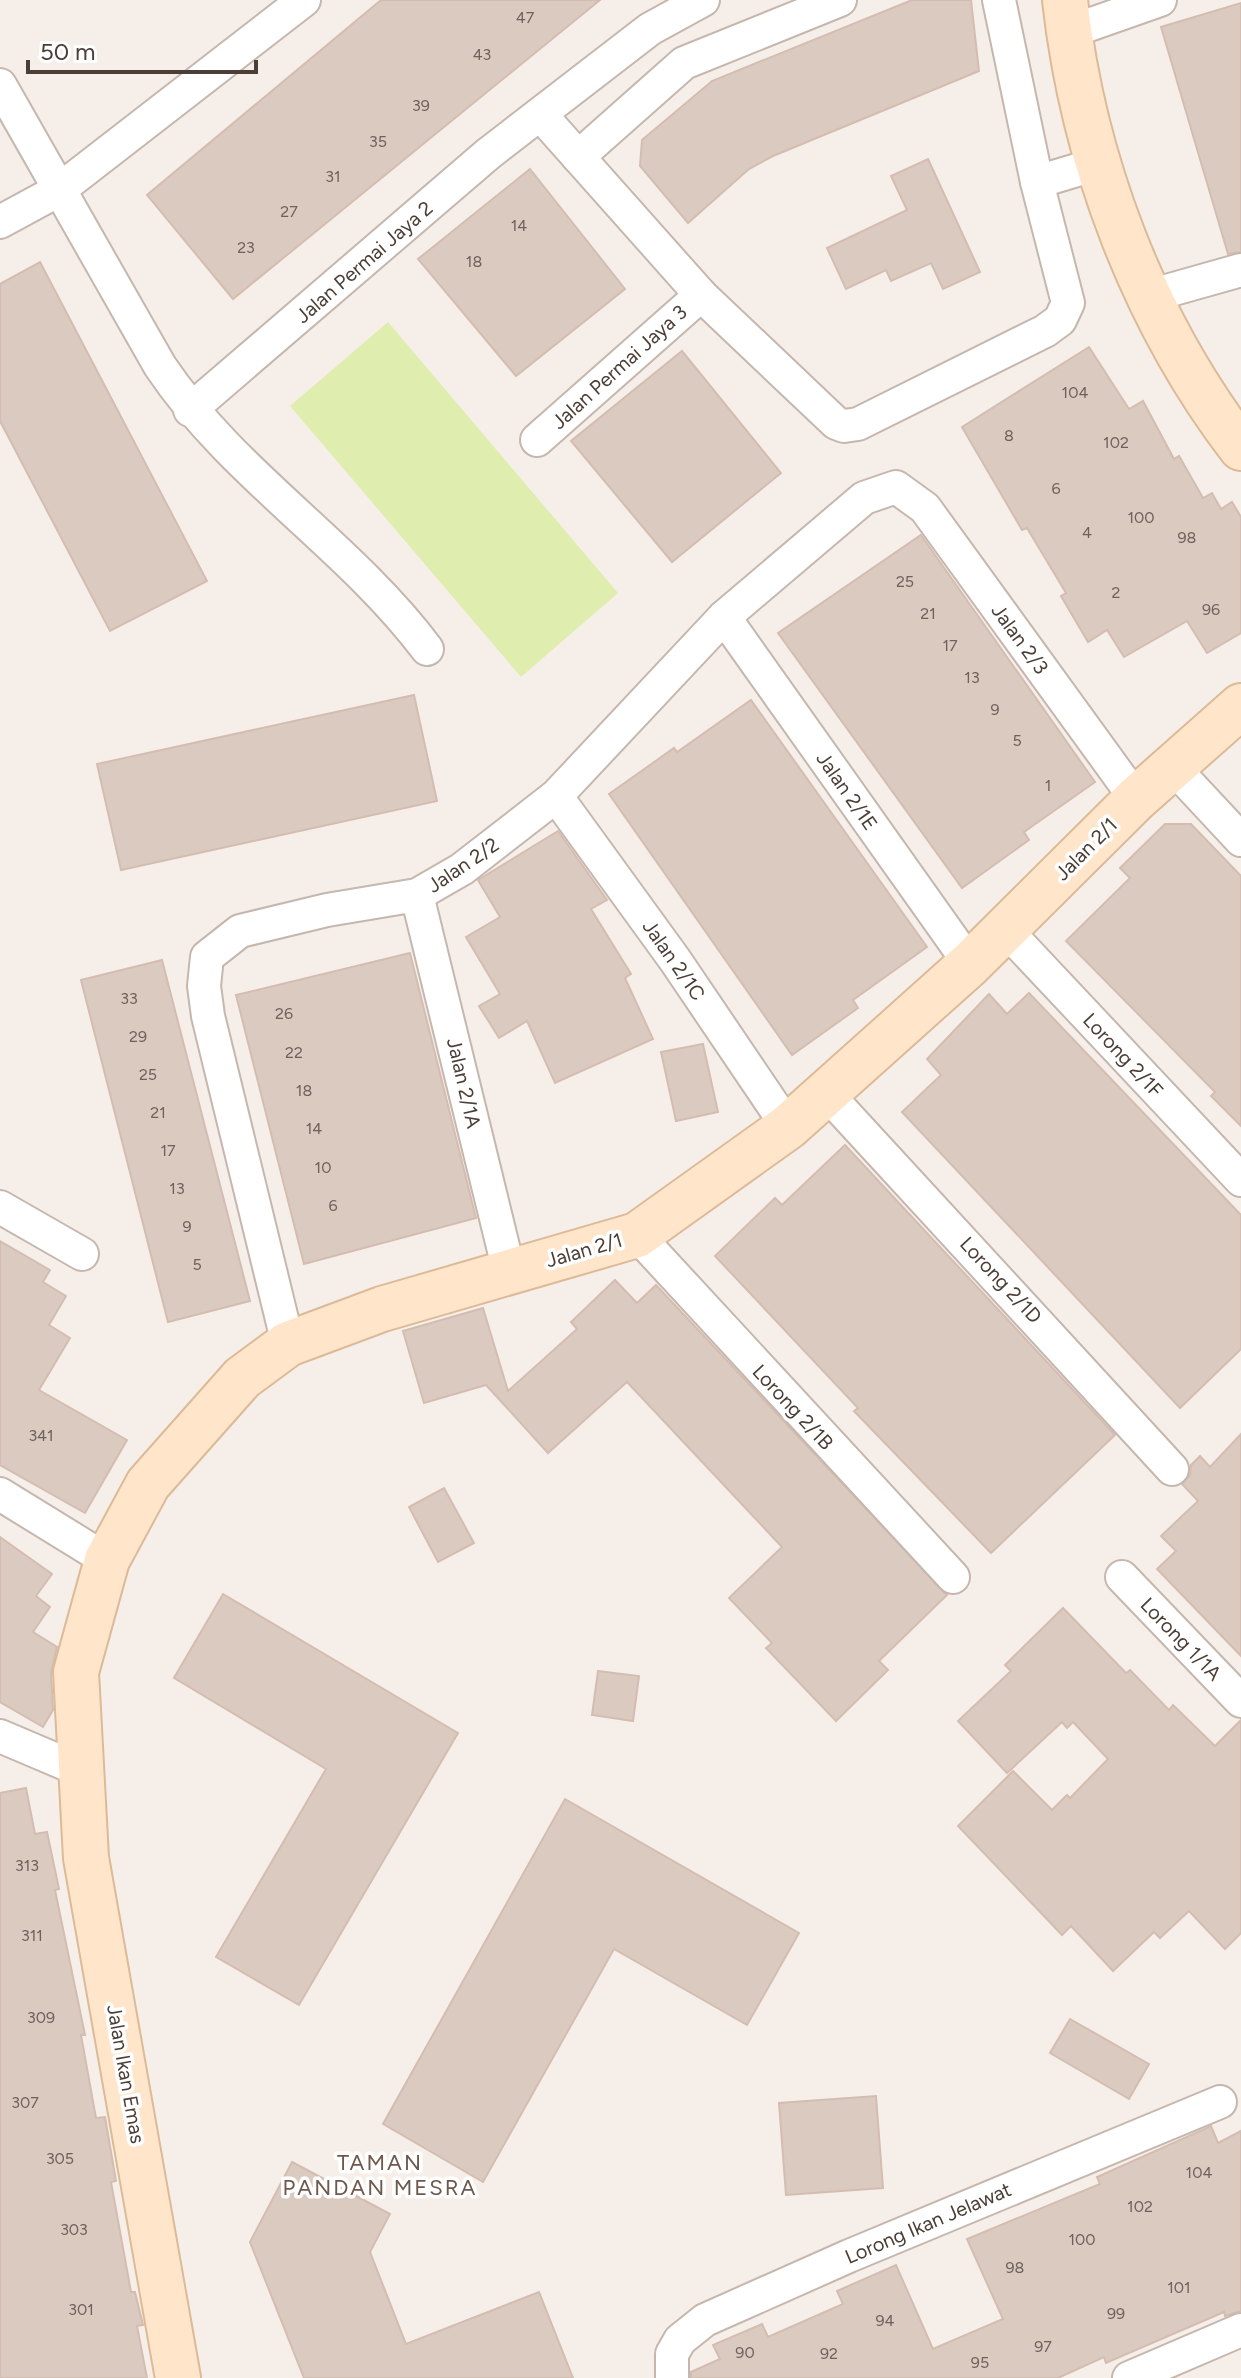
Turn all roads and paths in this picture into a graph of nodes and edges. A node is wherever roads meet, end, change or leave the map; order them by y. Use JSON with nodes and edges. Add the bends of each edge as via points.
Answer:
{"nodes":[{"id":1,"x":304,"y":0,"type":"edge"},
{"id":2,"x":703,"y":0,"type":"edge"},
{"id":3,"x":840,"y":0,"type":"edge"},
{"id":4,"x":999,"y":0,"type":"edge"},
{"id":5,"x":1142,"y":3,"type":"edge"},
{"id":6,"x":1067,"y":16,"type":"edge"},
{"id":7,"x":0,"y":85,"type":"edge"},
{"id":8,"x":540,"y":114,"type":"junction"},
{"id":9,"x":578,"y":157,"type":"junction"},
{"id":10,"x":1097,"y":164,"type":"junction"},
{"id":11,"x":1037,"y":182,"type":"junction"},
{"id":12,"x":59,"y":190,"type":"junction"},
{"id":13,"x":0,"y":222,"type":"edge"},
{"id":14,"x":1241,"y":270,"type":"edge"},
{"id":15,"x":701,"y":295,"type":"junction"},
{"id":16,"x":1149,"y":296,"type":"junction"},
{"id":17,"x":190,"y":410,"type":"junction"},
{"id":18,"x":537,"y":440,"type":"dead end"},
{"id":19,"x":1241,"y":448,"type":"edge"},
{"id":20,"x":896,"y":487,"type":"joint"},
{"id":21,"x":724,"y":617,"type":"junction"},
{"id":22,"x":427,"y":649,"type":"dead end"},
{"id":23,"x":1241,"y":706,"type":"edge"},
{"id":24,"x":1172,"y":766,"type":"junction"},
{"id":25,"x":556,"y":796,"type":"junction"},
{"id":26,"x":1136,"y":799,"type":"junction"},
{"id":27,"x":1241,"y":840,"type":"edge"},
{"id":28,"x":417,"y":895,"type":"junction"},
{"id":29,"x":1006,"y":930,"type":"junction"},
{"id":30,"x":970,"y":964,"type":"junction"},
{"id":31,"x":827,"y":1094,"type":"junction"},
{"id":32,"x":788,"y":1127,"type":"junction"},
{"id":33,"x":1241,"y":1180,"type":"edge"},
{"id":34,"x":0,"y":1207,"type":"edge"},
{"id":35,"x":637,"y":1235,"type":"junction"},
{"id":36,"x":82,"y":1254,"type":"dead end"},
{"id":37,"x":509,"y":1271,"type":"junction"},
{"id":38,"x":288,"y":1344,"type":"junction"},
{"id":39,"x":1172,"y":1469,"type":"dead end"},
{"id":40,"x":0,"y":1494,"type":"edge"},
{"id":41,"x":107,"y":1560,"type":"junction"},
{"id":42,"x":953,"y":1577,"type":"dead end"},
{"id":43,"x":1122,"y":1577,"type":"dead end"},
{"id":44,"x":1241,"y":1701,"type":"edge"},
{"id":45,"x":0,"y":1736,"type":"edge"},
{"id":46,"x":80,"y":1770,"type":"junction"},
{"id":47,"x":1220,"y":2102,"type":"dead end"},
{"id":48,"x":1241,"y":2330,"type":"edge"},
{"id":49,"x":178,"y":2378,"type":"edge"},
{"id":50,"x":672,"y":2378,"type":"edge"},
{"id":51,"x":1129,"y":2378,"type":"edge"}],
"edges":[{"from":1,"to":12,"type":"street"},
{"from":2,"to":8,"type":"street","name":"Jalan Permai Jaya 2","via":[[650,29]]},
{"from":3,"to":9,"type":"street","via":[[684,63]]},
{"from":4,"to":11,"type":"street"},
{"from":5,"to":6,"type":"street"},
{"from":6,"to":10,"type":"street"},
{"from":7,"to":12,"type":"street"},
{"from":8,"to":9,"type":"street"},
{"from":8,"to":17,"type":"street","name":"Jalan Permai Jaya 2"},
{"from":9,"to":15,"type":"street"},
{"from":10,"to":11,"type":"street"},
{"from":10,"to":16,"type":"street"},
{"from":11,"to":15,"type":"street","via":[[1068,303],[1060,320],[858,424],[836,423]]},
{"from":12,"to":13,"type":"street"},
{"from":12,"to":17,"type":"street"},
{"from":14,"to":16,"type":"street"},
{"from":15,"to":18,"type":"street","name":"Jalan Permai Jaya 3"},
{"from":16,"to":19,"type":"street","via":[[1213,412]]},
{"from":17,"to":22,"type":"street","via":[[396,607]]},
{"from":20,"to":21,"type":"street","name":"Jalan 2/2","via":[[864,498]]},
{"from":20,"to":26,"type":"street","name":"Jalan 2/3","via":[[925,508]]},
{"from":21,"to":25,"type":"street","name":"Jalan 2/2"},
{"from":21,"to":30,"type":"street","name":"Jalan 2/1E"},
{"from":23,"to":24,"type":"street","name":"Jalan 2/1"},
{"from":24,"to":26,"type":"street","name":"Jalan 2/1"},
{"from":24,"to":27,"type":"street"},
{"from":25,"to":28,"type":"street","name":"Jalan 2/2","via":[[462,869]]},
{"from":25,"to":32,"type":"street","name":"Jalan 2/1C"},
{"from":26,"to":29,"type":"street","name":"Jalan 2/1"},
{"from":28,"to":37,"type":"street","name":"Jalan 2/1A"},
{"from":28,"to":38,"type":"street","name":"Jalan 2/2","via":[[240,931],[207,957],[208,1016]]},
{"from":29,"to":30,"type":"street","name":"Jalan 2/1"},
{"from":29,"to":33,"type":"street","name":"Lorong 2/1F"},
{"from":30,"to":31,"type":"street","name":"Jalan 2/1"},
{"from":31,"to":32,"type":"street","name":"Jalan 2/1"},
{"from":31,"to":39,"type":"street","name":"Lorong 2/1D"},
{"from":32,"to":35,"type":"street","name":"Jalan 2/1"},
{"from":34,"to":36,"type":"street"},
{"from":35,"to":37,"type":"street","name":"Jalan 2/1"},
{"from":35,"to":42,"type":"street","name":"Lorong 2/1B"},
{"from":37,"to":38,"type":"street","name":"Jalan 2/1"},
{"from":38,"to":41,"type":"street","name":"Jalan 2/1","via":[[242,1378],[204,1416],[148,1484]]},
{"from":40,"to":41,"type":"street"},
{"from":41,"to":46,"type":"street","name":"Jalan 2/1","via":[[76,1672]]},
{"from":43,"to":44,"type":"street","name":"Lorong 1/1A"},
{"from":45,"to":46,"type":"street"},
{"from":46,"to":49,"type":"street","name":"Jalan Ikan Emas","via":[[86,1858]]},
{"from":47,"to":50,"type":"street","name":"Lorong Ikan Jelawat","via":[[705,2320],[680,2340],[672,2354]]},
{"from":48,"to":51,"type":"street"}]}
